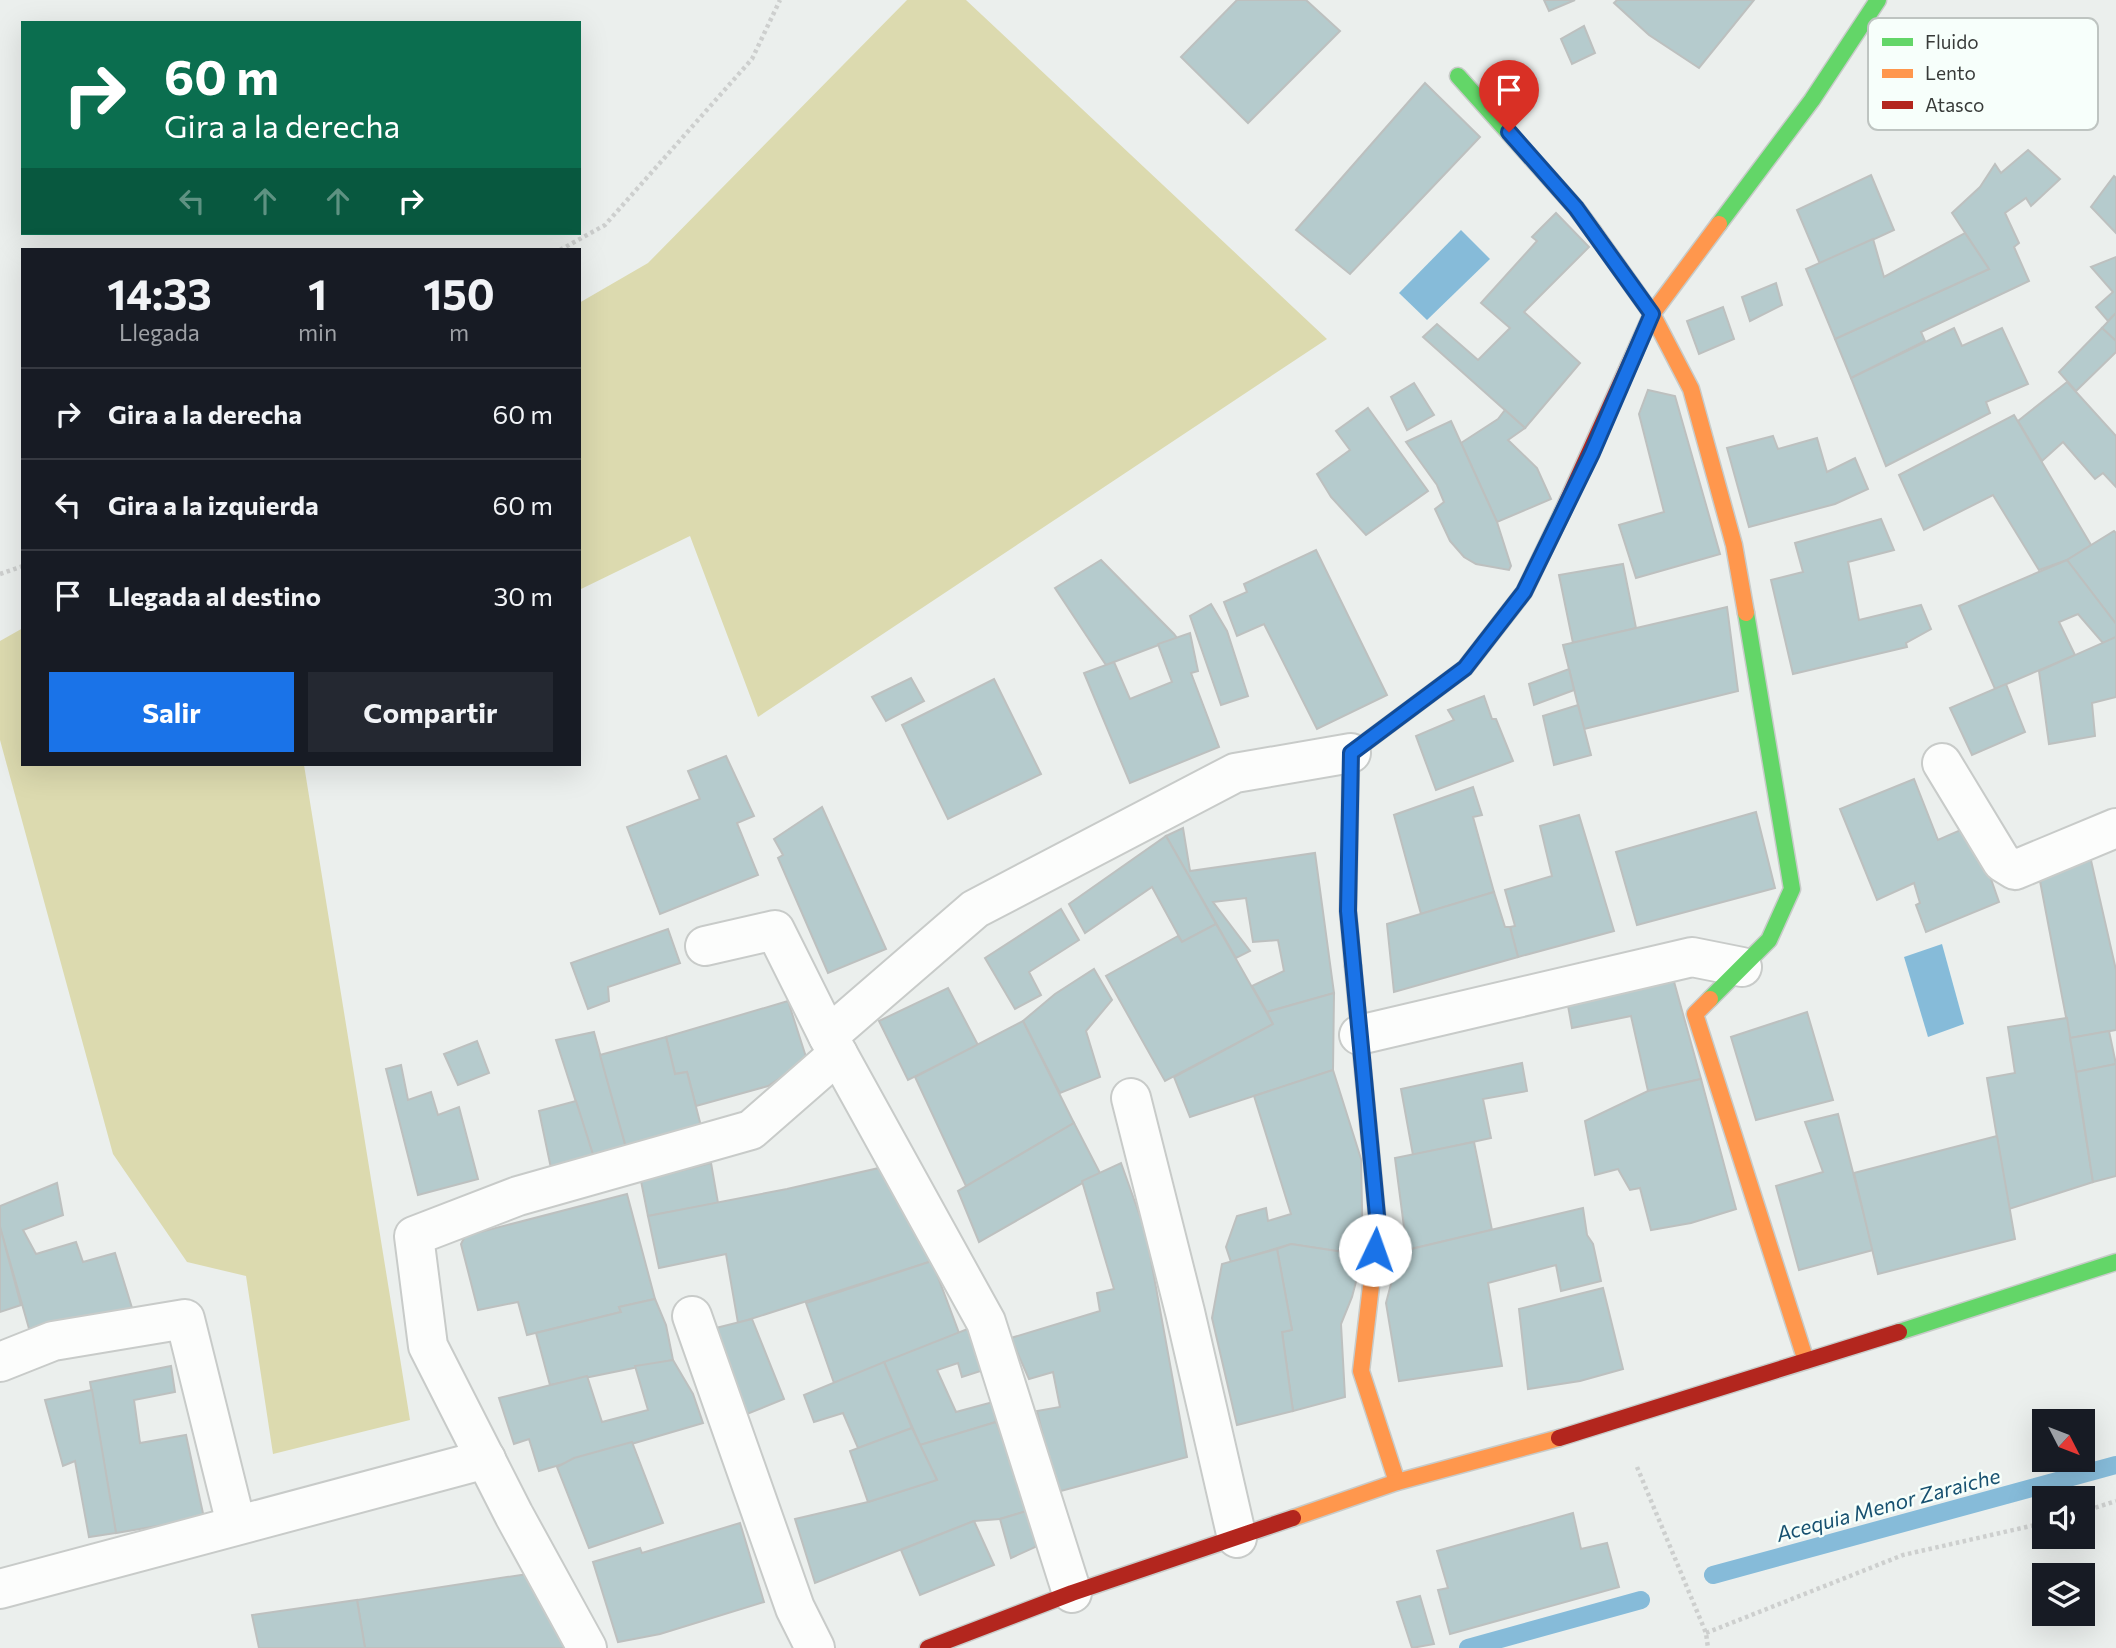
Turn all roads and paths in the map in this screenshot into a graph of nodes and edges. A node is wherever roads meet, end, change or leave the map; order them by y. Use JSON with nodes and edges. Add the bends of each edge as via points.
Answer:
{"nodes":[{"id":1,"x":780,"y":0,"type":"edge"},
{"id":2,"x":1867,"y":6,"type":"edge"},
{"id":3,"x":1458,"y":76,"type":"dead end"},
{"id":4,"x":564,"y":248,"type":"edge"},
{"id":5,"x":1652,"y":314,"type":"junction"},
{"id":6,"x":21,"y":567,"type":"edge"},
{"id":7,"x":0,"y":574,"type":"edge"},
{"id":8,"x":1351,"y":753,"type":"junction"},
{"id":9,"x":1942,"y":764,"type":"dead end"},
{"id":10,"x":2116,"y":828,"type":"edge"},
{"id":11,"x":705,"y":946,"type":"dead end"},
{"id":12,"x":1742,"y":967,"type":"junction"},
{"id":13,"x":1359,"y":1035,"type":"junction"},
{"id":14,"x":833,"y":1045,"type":"junction"},
{"id":15,"x":1131,"y":1098,"type":"dead end"},
{"id":16,"x":2116,"y":1262,"type":"edge"},
{"id":17,"x":692,"y":1316,"type":"dead end"},
{"id":18,"x":0,"y":1362,"type":"edge"},
{"id":19,"x":1806,"y":1362,"type":"junction"},
{"id":20,"x":1619,"y":1422,"type":"junction"},
{"id":21,"x":486,"y":1459,"type":"junction"},
{"id":22,"x":1397,"y":1482,"type":"junction"},
{"id":23,"x":2116,"y":1500,"type":"edge"},
{"id":24,"x":2095,"y":1507,"type":"edge"},
{"id":25,"x":236,"y":1524,"type":"junction"},
{"id":26,"x":2032,"y":1526,"type":"edge"},
{"id":27,"x":1237,"y":1538,"type":"junction"},
{"id":28,"x":0,"y":1589,"type":"edge"},
{"id":29,"x":1072,"y":1593,"type":"junction"},
{"id":30,"x":1706,"y":1633,"type":"junction"},
{"id":31,"x":587,"y":1648,"type":"edge"},
{"id":32,"x":815,"y":1648,"type":"edge"},
{"id":33,"x":928,"y":1648,"type":"edge"},
{"id":34,"x":1708,"y":1648,"type":"edge"}],
"edges":[{"from":1,"to":4,"type":"path","via":[[752,60],[605,225]]},
{"from":2,"to":5,"type":"street","via":[[1812,100]]},
{"from":3,"to":5,"type":"street","via":[[1576,208]]},
{"from":5,"to":8,"type":"street","via":[[1592,453],[1524,592],[1465,668]]},
{"from":5,"to":12,"type":"street","via":[[1691,389],[1734,545],[1792,889],[1769,940]]},
{"from":6,"to":7,"type":"path"},
{"from":8,"to":13,"type":"street","via":[[1348,911]]},
{"from":8,"to":14,"type":"street","via":[[1235,773],[975,909]]},
{"from":9,"to":10,"type":"street","via":[[2002,862],[2015,870]]},
{"from":11,"to":14,"type":"street","via":[[775,930]]},
{"from":12,"to":13,"type":"street","via":[[1692,957]]},
{"from":12,"to":19,"type":"street","via":[[1695,1014]]},
{"from":13,"to":22,"type":"street","via":[[1378,1226],[1361,1371]]},
{"from":14,"to":21,"type":"street","via":[[751,1130],[518,1196],[414,1236],[428,1346]]},
{"from":14,"to":29,"type":"street","via":[[986,1322]]},
{"from":15,"to":27,"type":"street"},
{"from":16,"to":19,"type":"street"},
{"from":17,"to":32,"type":"street","via":[[795,1608]]},
{"from":18,"to":25,"type":"street","via":[[53,1340],[185,1319]]},
{"from":19,"to":20,"type":"street"},
{"from":20,"to":22,"type":"street"},
{"from":20,"to":30,"type":"path"},
{"from":21,"to":25,"type":"street"},
{"from":21,"to":31,"type":"street"},
{"from":22,"to":27,"type":"street"},
{"from":23,"to":24,"type":"path"},
{"from":25,"to":28,"type":"street"},
{"from":26,"to":30,"type":"path","via":[[1903,1555]]},
{"from":27,"to":29,"type":"street"},
{"from":29,"to":33,"type":"street"},
{"from":30,"to":34,"type":"path"}]}
